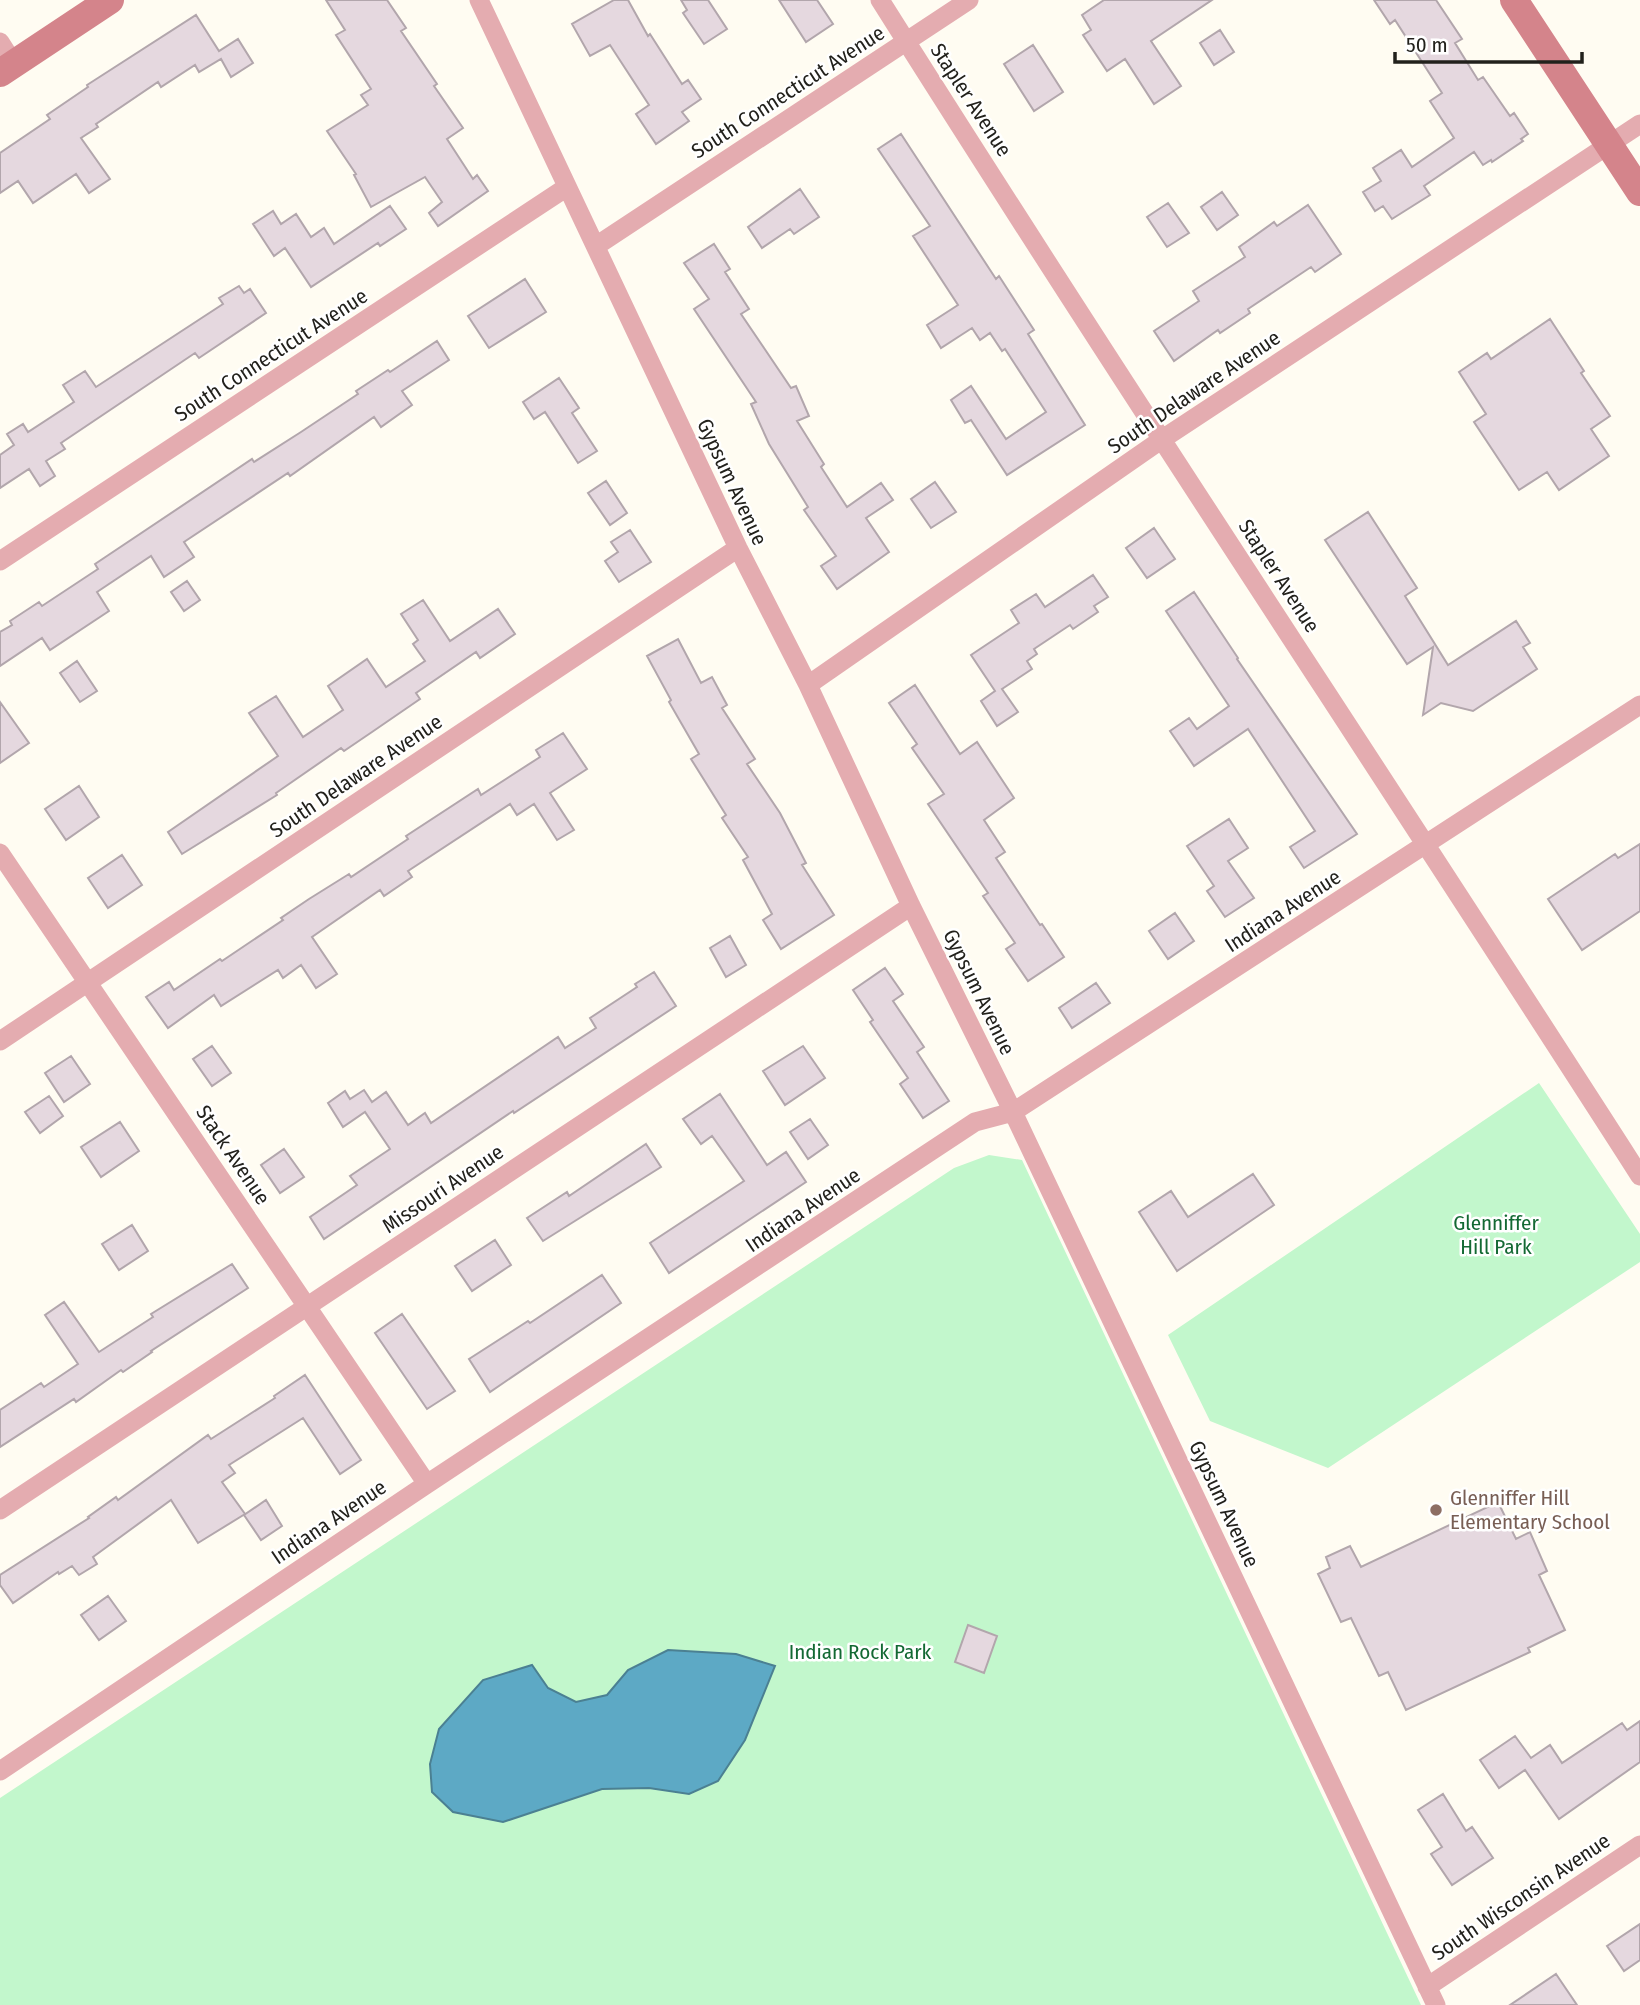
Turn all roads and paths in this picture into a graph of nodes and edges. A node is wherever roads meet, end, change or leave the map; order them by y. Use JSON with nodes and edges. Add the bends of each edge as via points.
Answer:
{"nodes":[{"id":1,"x":110,"y":0,"type":"edge"},
{"id":2,"x":480,"y":0,"type":"edge"},
{"id":3,"x":880,"y":0,"type":"edge"},
{"id":4,"x":969,"y":0,"type":"edge"},
{"id":5,"x":1514,"y":0,"type":"edge"},
{"id":6,"x":906,"y":41,"type":"junction"},
{"id":7,"x":5,"y":60,"type":"edge"},
{"id":8,"x":1640,"y":124,"type":"edge"},
{"id":9,"x":1610,"y":146,"type":"junction"},
{"id":10,"x":567,"y":187,"type":"junction"},
{"id":11,"x":1640,"y":192,"type":"edge"},
{"id":12,"x":596,"y":246,"type":"junction"},
{"id":13,"x":1161,"y":440,"type":"junction"},
{"id":14,"x":738,"y":548,"type":"junction"},
{"id":15,"x":0,"y":561,"type":"edge"},
{"id":16,"x":808,"y":685,"type":"junction"},
{"id":17,"x":1640,"y":705,"type":"edge"},
{"id":18,"x":1427,"y":845,"type":"junction"},
{"id":19,"x":0,"y":853,"type":"edge"},
{"id":20,"x":911,"y":905,"type":"junction"},
{"id":21,"x":89,"y":982,"type":"junction"},
{"id":22,"x":0,"y":1041,"type":"edge"},
{"id":23,"x":1013,"y":1112,"type":"junction"},
{"id":24,"x":1640,"y":1176,"type":"edge"},
{"id":25,"x":307,"y":1306,"type":"junction"},
{"id":26,"x":427,"y":1483,"type":"junction"},
{"id":27,"x":0,"y":1510,"type":"edge"},
{"id":28,"x":0,"y":1771,"type":"edge"},
{"id":29,"x":1640,"y":1845,"type":"edge"},
{"id":30,"x":1427,"y":1987,"type":"junction"},
{"id":31,"x":1436,"y":2005,"type":"edge"}],
"edges":[{"from":1,"to":7,"type":"street"},
{"from":2,"to":10,"type":"street","name":"Gypsum Avenue"},
{"from":3,"to":6,"type":"street","name":"Stapler Avenue"},
{"from":4,"to":6,"type":"street","name":"South Connecticut Avenue"},
{"from":5,"to":9,"type":"street"},
{"from":6,"to":12,"type":"street","name":"South Connecticut Avenue"},
{"from":6,"to":13,"type":"street","name":"Stapler Avenue"},
{"from":8,"to":9,"type":"street","name":"South Delaware Avenue"},
{"from":9,"to":11,"type":"street"},
{"from":9,"to":13,"type":"street","name":"South Delaware Avenue"},
{"from":10,"to":12,"type":"street","name":"Gypsum Avenue"},
{"from":10,"to":15,"type":"street","name":"South Connecticut Avenue"},
{"from":12,"to":14,"type":"street","name":"Gypsum Avenue"},
{"from":13,"to":16,"type":"street","name":"South Delaware Avenue"},
{"from":13,"to":18,"type":"street","name":"Stapler Avenue"},
{"from":14,"to":16,"type":"street","name":"Gypsum Avenue"},
{"from":14,"to":21,"type":"street","name":"South Delaware Avenue"},
{"from":16,"to":20,"type":"street","name":"Gypsum Avenue"},
{"from":17,"to":18,"type":"street","name":"Indiana Avenue"},
{"from":18,"to":23,"type":"street","name":"Indiana Avenue"},
{"from":18,"to":24,"type":"street","name":"Stapler Avenue"},
{"from":19,"to":21,"type":"street","name":"Stack Avenue"},
{"from":20,"to":23,"type":"street","name":"Gypsum Avenue"},
{"from":20,"to":25,"type":"street","name":"Missouri Avenue"},
{"from":21,"to":22,"type":"street","name":"South Delaware Avenue"},
{"from":21,"to":25,"type":"street","name":"Stack Avenue"},
{"from":23,"to":26,"type":"street","name":"Indiana Avenue","via":[[975,1122]]},
{"from":23,"to":30,"type":"street","name":"Gypsum Avenue"},
{"from":25,"to":26,"type":"street","name":"Stack Avenue"},
{"from":25,"to":27,"type":"street","name":"Missouri Avenue"},
{"from":26,"to":28,"type":"street","name":"Indiana Avenue"},
{"from":29,"to":30,"type":"street","name":"South Wisconsin Avenue"},
{"from":30,"to":31,"type":"street","name":"Gypsum Avenue"}]}
